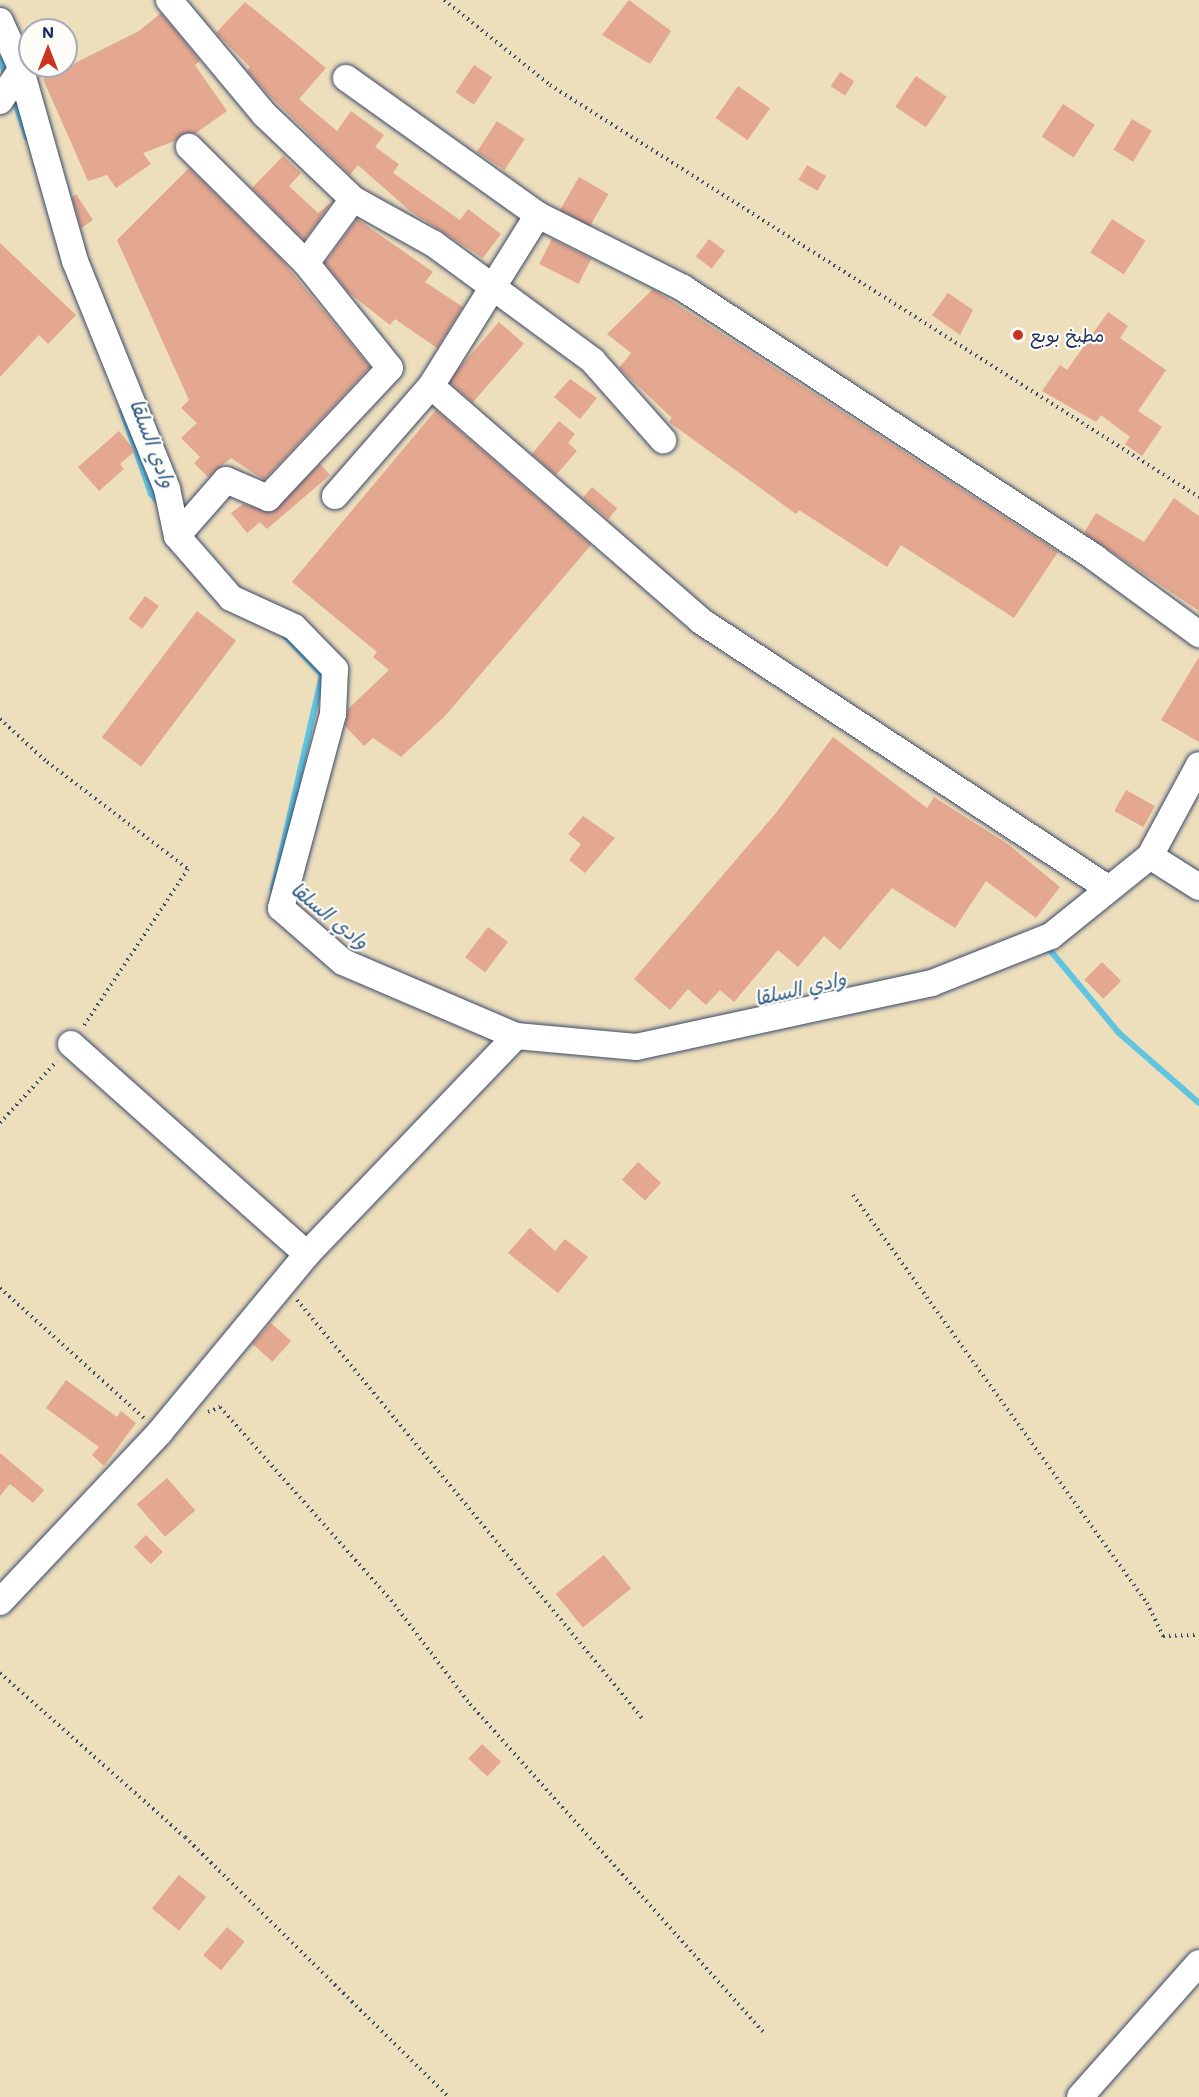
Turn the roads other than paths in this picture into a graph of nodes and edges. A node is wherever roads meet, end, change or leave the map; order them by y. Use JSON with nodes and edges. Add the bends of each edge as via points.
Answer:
{"nodes":[{"id":1,"x":170,"y":0,"type":"edge"},
{"id":2,"x":0,"y":21,"type":"edge"},
{"id":3,"x":18,"y":63,"type":"edge"},
{"id":4,"x":18,"y":74,"type":"edge"},
{"id":5,"x":23,"y":78,"type":"edge"},
{"id":6,"x":346,"y":78,"type":"dead end"},
{"id":7,"x":0,"y":101,"type":"edge"},
{"id":8,"x":189,"y":147,"type":"dead end"},
{"id":9,"x":353,"y":199,"type":"junction"},
{"id":10,"x":538,"y":215,"type":"junction"},
{"id":11,"x":306,"y":263,"type":"junction"},
{"id":12,"x":493,"y":292,"type":"junction"},
{"id":13,"x":431,"y":386,"type":"junction"},
{"id":14,"x":663,"y":440,"type":"dead end"},
{"id":15,"x":335,"y":496,"type":"dead end"},
{"id":16,"x":177,"y":536,"type":"junction"},
{"id":17,"x":1199,"y":634,"type":"edge"},
{"id":18,"x":1199,"y":765,"type":"edge"},
{"id":19,"x":1150,"y":856,"type":"junction"},
{"id":20,"x":1199,"y":887,"type":"edge"},
{"id":21,"x":1108,"y":888,"type":"junction"},
{"id":22,"x":516,"y":1036,"type":"junction"},
{"id":23,"x":71,"y":1044,"type":"road end"},
{"id":24,"x":307,"y":1254,"type":"junction"},
{"id":25,"x":0,"y":1602,"type":"edge"},
{"id":26,"x":1199,"y":1963,"type":"edge"},
{"id":27,"x":1080,"y":2097,"type":"edge"}],
"edges":[{"from":1,"to":9,"type":"street","via":[[264,114]]},
{"from":2,"to":3,"type":"street"},
{"from":4,"to":7,"type":"street"},
{"from":5,"to":16,"type":"street","via":[[75,261],[167,489]]},
{"from":6,"to":10,"type":"street"},
{"from":8,"to":11,"type":"street"},
{"from":9,"to":11,"type":"street"},
{"from":9,"to":12,"type":"street","via":[[434,244]]},
{"from":10,"to":12,"type":"street"},
{"from":10,"to":17,"type":"street","via":[[683,288],[1095,558]]},
{"from":11,"to":16,"type":"street","via":[[390,368],[268,498],[226,480]]},
{"from":12,"to":13,"type":"street"},
{"from":12,"to":14,"type":"street","via":[[592,361]]},
{"from":13,"to":15,"type":"street"},
{"from":13,"to":21,"type":"street","via":[[701,621]]},
{"from":16,"to":22,"type":"street","via":[[231,598],[294,627],[335,669],[333,714],[281,908],[343,962]]},
{"from":18,"to":19,"type":"street"},
{"from":19,"to":20,"type":"street"},
{"from":19,"to":21,"type":"street"},
{"from":21,"to":22,"type":"street","via":[[1051,936],[932,983],[636,1047]]},
{"from":22,"to":24,"type":"street"},
{"from":23,"to":24,"type":"street"},
{"from":24,"to":25,"type":"street","via":[[160,1432]]},
{"from":26,"to":27,"type":"street"}]}
